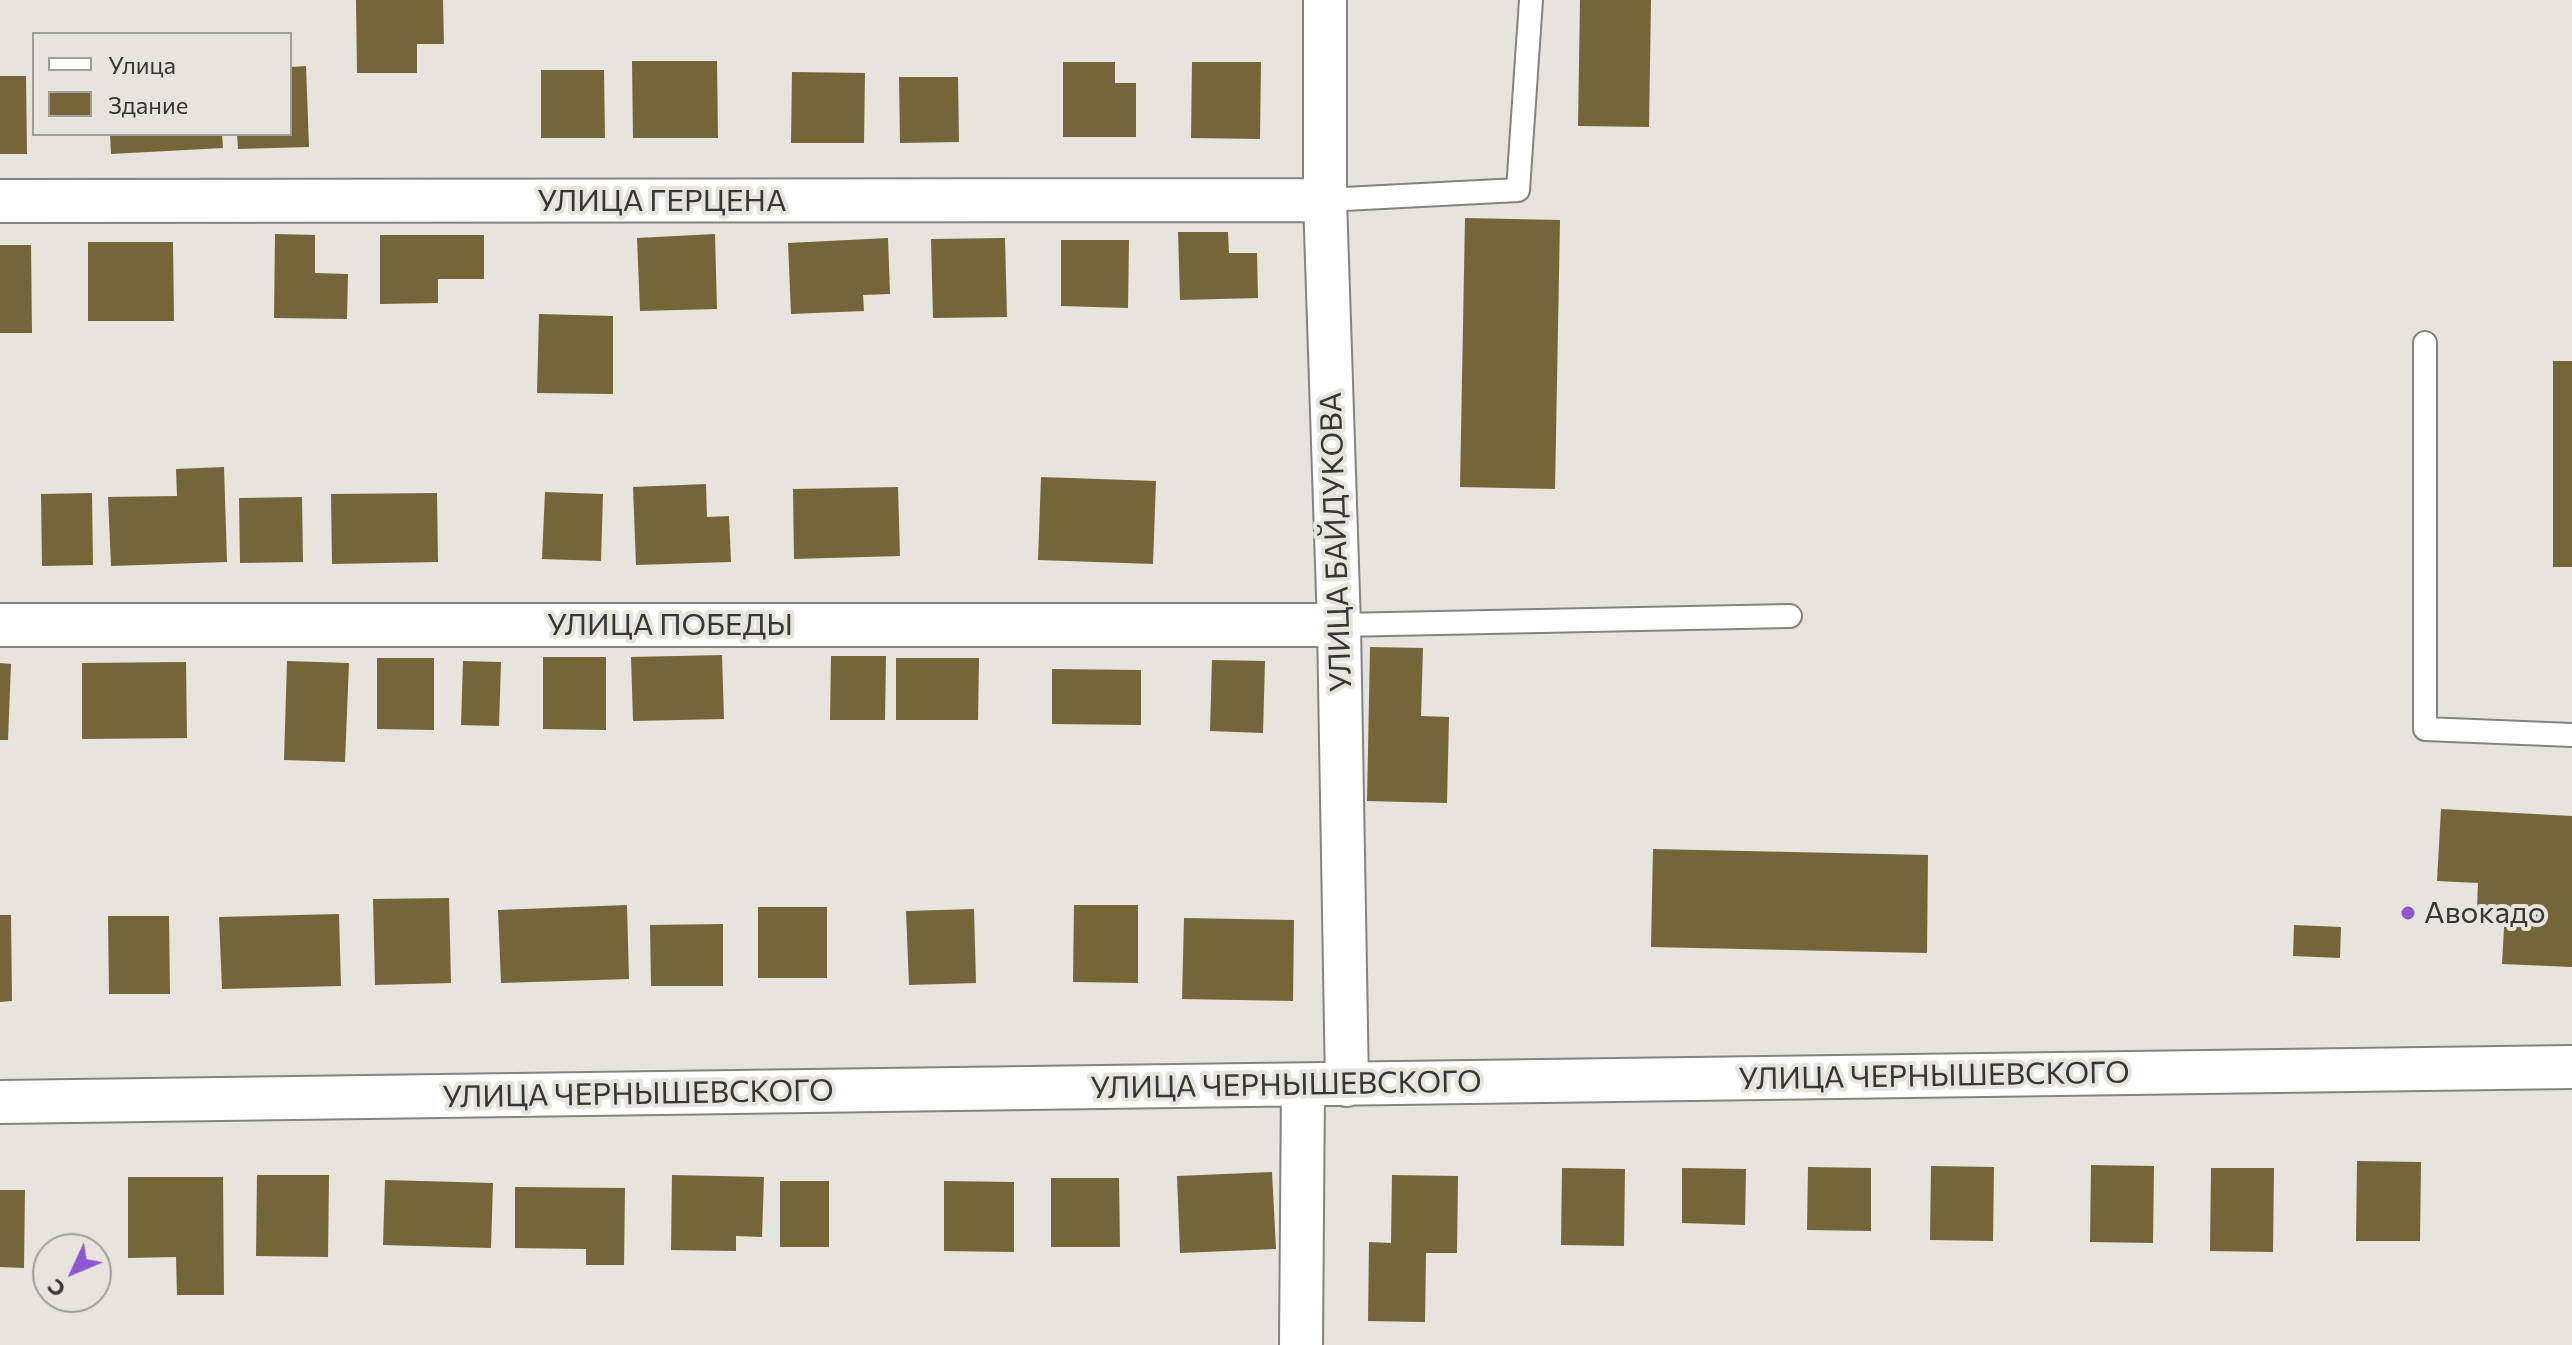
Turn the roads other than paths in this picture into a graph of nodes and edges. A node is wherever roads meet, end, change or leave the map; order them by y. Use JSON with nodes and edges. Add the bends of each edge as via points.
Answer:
{"nodes":[{"id":1,"x":1325,"y":0,"type":"edge"},
{"id":2,"x":1531,"y":0,"type":"edge"},
{"id":3,"x":1325,"y":200,"type":"junction"},
{"id":4,"x":0,"y":201,"type":"edge"},
{"id":5,"x":2425,"y":343,"type":"dead end"},
{"id":6,"x":1790,"y":616,"type":"dead end"},
{"id":7,"x":0,"y":625,"type":"edge"},
{"id":8,"x":1339,"y":625,"type":"junction"},
{"id":9,"x":2572,"y":735,"type":"edge"},
{"id":10,"x":2572,"y":1067,"type":"edge"},
{"id":11,"x":1303,"y":1085,"type":"junction"},
{"id":12,"x":1347,"y":1085,"type":"junction"},
{"id":13,"x":0,"y":1102,"type":"edge"},
{"id":14,"x":1301,"y":1345,"type":"edge"}],
"edges":[{"from":1,"to":3,"type":"street","name":"УЛИЦА БАЙДУКОВА"},
{"from":2,"to":3,"type":"lane","via":[[1518,190]]},
{"from":3,"to":4,"type":"street","name":"УЛИЦА ГЕРЦЕНА"},
{"from":3,"to":8,"type":"street","name":"УЛИЦА БАЙДУКОВА"},
{"from":5,"to":9,"type":"lane","via":[[2425,729]]},
{"from":6,"to":8,"type":"lane"},
{"from":7,"to":8,"type":"street","name":"УЛИЦА ПОБЕДЫ"},
{"from":8,"to":12,"type":"street","name":"УЛИЦА БАЙДУКОВА"},
{"from":10,"to":12,"type":"street","name":"УЛИЦА ЧЕРНЫШЕВСКОГО"},
{"from":11,"to":12,"type":"street","name":"УЛИЦА ЧЕРНЫШЕВСКОГО"},
{"from":11,"to":13,"type":"street","name":"УЛИЦА ЧЕРНЫШЕВСКОГО"},
{"from":11,"to":14,"type":"street"}]}
